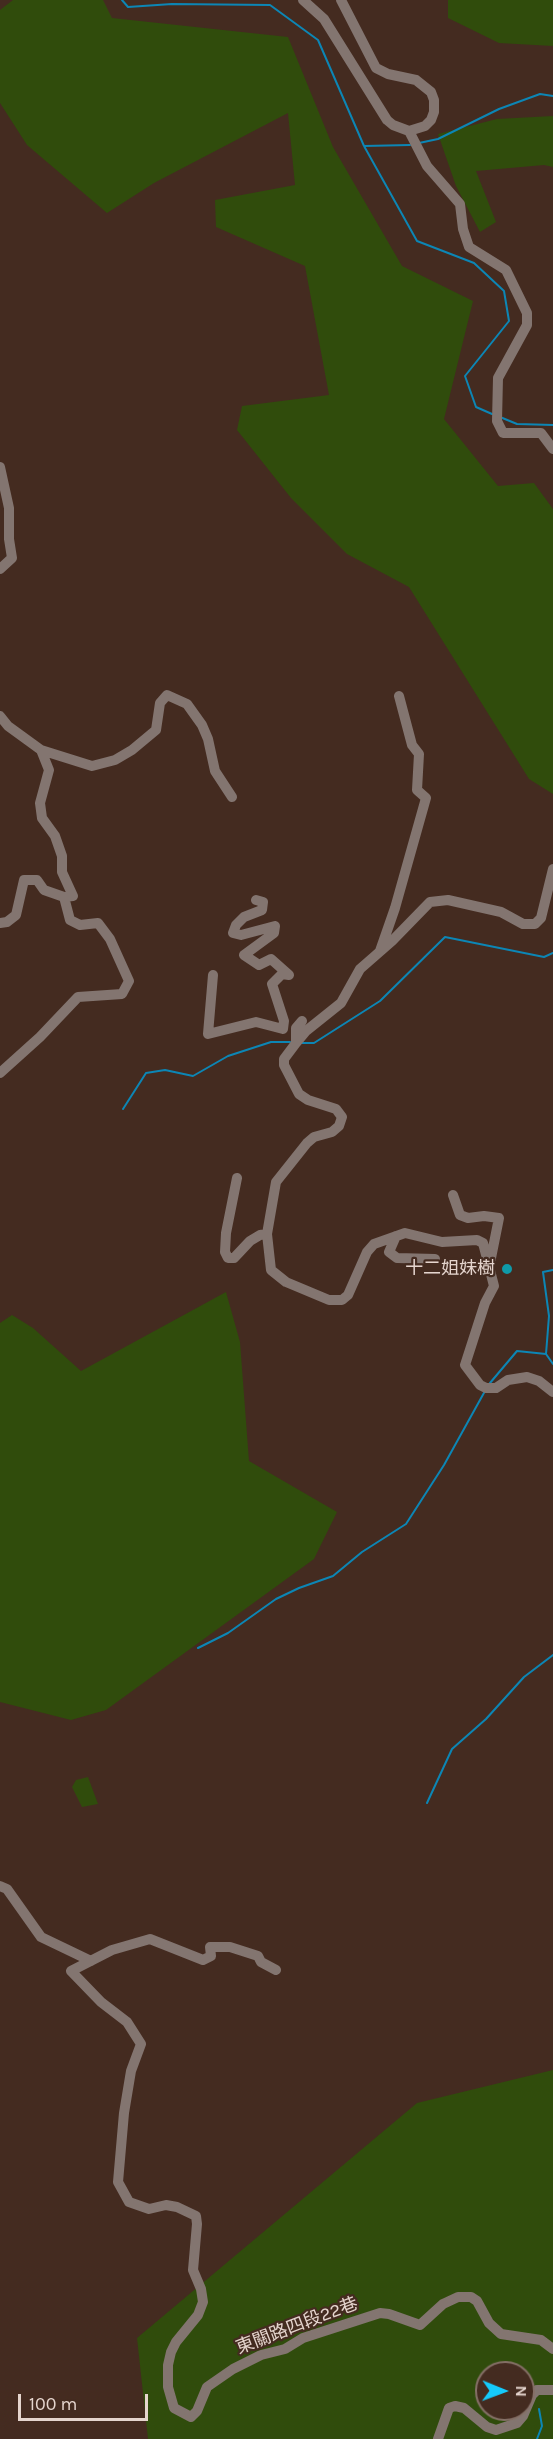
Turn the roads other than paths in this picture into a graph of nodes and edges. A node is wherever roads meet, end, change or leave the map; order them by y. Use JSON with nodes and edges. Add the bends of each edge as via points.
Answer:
{"nodes":[{"id":1,"x":303,"y":0,"type":"edge"},
{"id":2,"x":342,"y":0,"type":"edge"},
{"id":3,"x":409,"y":131,"type":"junction"},
{"id":4,"x":553,"y":448,"type":"edge"},
{"id":5,"x":0,"y":467,"type":"edge"},
{"id":6,"x":0,"y":569,"type":"edge"},
{"id":7,"x":399,"y":696,"type":"dead end"},
{"id":8,"x":0,"y":716,"type":"edge"},
{"id":9,"x":41,"y":750,"type":"junction"},
{"id":10,"x":232,"y":797,"type":"dead end"},
{"id":11,"x":553,"y":869,"type":"edge"},
{"id":12,"x":64,"y":897,"type":"junction"},
{"id":13,"x":256,"y":900,"type":"dead end"},
{"id":14,"x":0,"y":923,"type":"edge"},
{"id":15,"x":380,"y":951,"type":"junction"},
{"id":16,"x":213,"y":975,"type":"dead end"},
{"id":17,"x":302,"y":1021,"type":"dead end"},
{"id":18,"x":283,"y":1029,"type":"junction"},
{"id":19,"x":297,"y":1043,"type":"junction"},
{"id":20,"x":0,"y":1073,"type":"edge"},
{"id":21,"x":237,"y":1178,"type":"dead end"},
{"id":22,"x":453,"y":1195,"type":"dead end"},
{"id":23,"x":267,"y":1234,"type":"junction"},
{"id":24,"x":396,"y":1236,"type":"junction"},
{"id":25,"x":435,"y":1259,"type":"dead end"},
{"id":26,"x":489,"y":1266,"type":"junction"},
{"id":27,"x":553,"y":1392,"type":"edge"},
{"id":28,"x":0,"y":1886,"type":"edge"},
{"id":29,"x":91,"y":1961,"type":"junction"},
{"id":30,"x":276,"y":1970,"type":"dead end"},
{"id":31,"x":553,"y":2349,"type":"edge"},
{"id":32,"x":553,"y":2390,"type":"edge"},
{"id":33,"x":438,"y":2439,"type":"edge"}],
"edges":[{"from":1,"to":3,"type":"street","via":[[324,19],[387,120]]},
{"from":2,"to":3,"type":"street","via":[[376,68],[416,80],[431,92],[431,120]]},
{"from":3,"to":4,"type":"street","via":[[427,166],[460,204],[469,247],[506,270],[527,313],[527,325],[498,378],[497,415],[503,433],[540,433]]},
{"from":5,"to":6,"type":"street","via":[[9,507],[12,558]]},
{"from":7,"to":15,"type":"street","via":[[412,745],[419,754],[417,790],[426,798]]},
{"from":8,"to":9,"type":"street"},
{"from":9,"to":10,"type":"street","via":[[92,766],[115,760],[156,730],[160,703],[167,695],[187,704],[202,725],[214,771]]},
{"from":9,"to":12,"type":"street","via":[[50,770],[40,803],[42,818],[56,836],[62,856],[62,872],[73,896]]},
{"from":11,"to":15,"type":"street","via":[[541,918],[535,924],[522,924],[501,912],[448,900],[430,902]]},
{"from":12,"to":14,"type":"street","via":[[44,890],[37,880],[24,880],[16,915]]},
{"from":12,"to":20,"type":"street","via":[[70,920],[80,925],[98,923],[110,939],[129,981],[122,994],[78,997]]},
{"from":13,"to":18,"type":"street","via":[[263,902],[262,910],[244,918],[233,933],[241,935],[275,926],[274,933],[244,955],[259,964],[271,959],[289,975],[282,974],[272,984]]},
{"from":15,"to":19,"type":"street","via":[[360,969],[341,1003]]},
{"from":16,"to":18,"type":"street","via":[[207,1034],[256,1022]]},
{"from":17,"to":19,"type":"street","via":[[296,1028]]},
{"from":18,"to":19,"type":"street"},
{"from":19,"to":23,"type":"street","via":[[284,1059],[284,1065],[299,1094],[336,1109],[342,1118],[339,1126],[307,1143],[276,1182]]},
{"from":21,"to":23,"type":"street","via":[[226,1233],[228,1258],[234,1258],[250,1241]]},
{"from":22,"to":26,"type":"street","via":[[460,1215],[499,1218]]},
{"from":23,"to":24,"type":"street","via":[[271,1270],[286,1282],[329,1300],[342,1300],[348,1294],[374,1244]]},
{"from":24,"to":25,"type":"street","via":[[389,1252],[397,1258]]},
{"from":24,"to":26,"type":"street","via":[[405,1233],[442,1242],[477,1240],[483,1243]]},
{"from":26,"to":27,"type":"street","via":[[494,1286],[465,1365],[486,1388],[527,1377],[540,1381]]},
{"from":28,"to":29,"type":"street","via":[[7,1889],[41,1937]]},
{"from":29,"to":30,"type":"street","via":[[150,1939],[203,1960],[211,1956],[210,1947],[230,1947],[258,1956]]},
{"from":29,"to":31,"type":"street","name":"東關路四段22巷","via":[[70,1971],[127,2022],[141,2044],[131,2071],[118,2182],[129,2202],[149,2209],[177,2207],[196,2216],[193,2270],[203,2302],[198,2315],[176,2342],[168,2365],[168,2387],[174,2408],[191,2417],[207,2387],[233,2369],[303,2338],[380,2313],[420,2325],[443,2304],[458,2297],[477,2301],[489,2323],[500,2333],[541,2340]]},
{"from":32,"to":33,"type":"street","via":[[537,2390],[523,2416],[508,2428],[487,2427],[464,2408],[449,2408]]}]}
